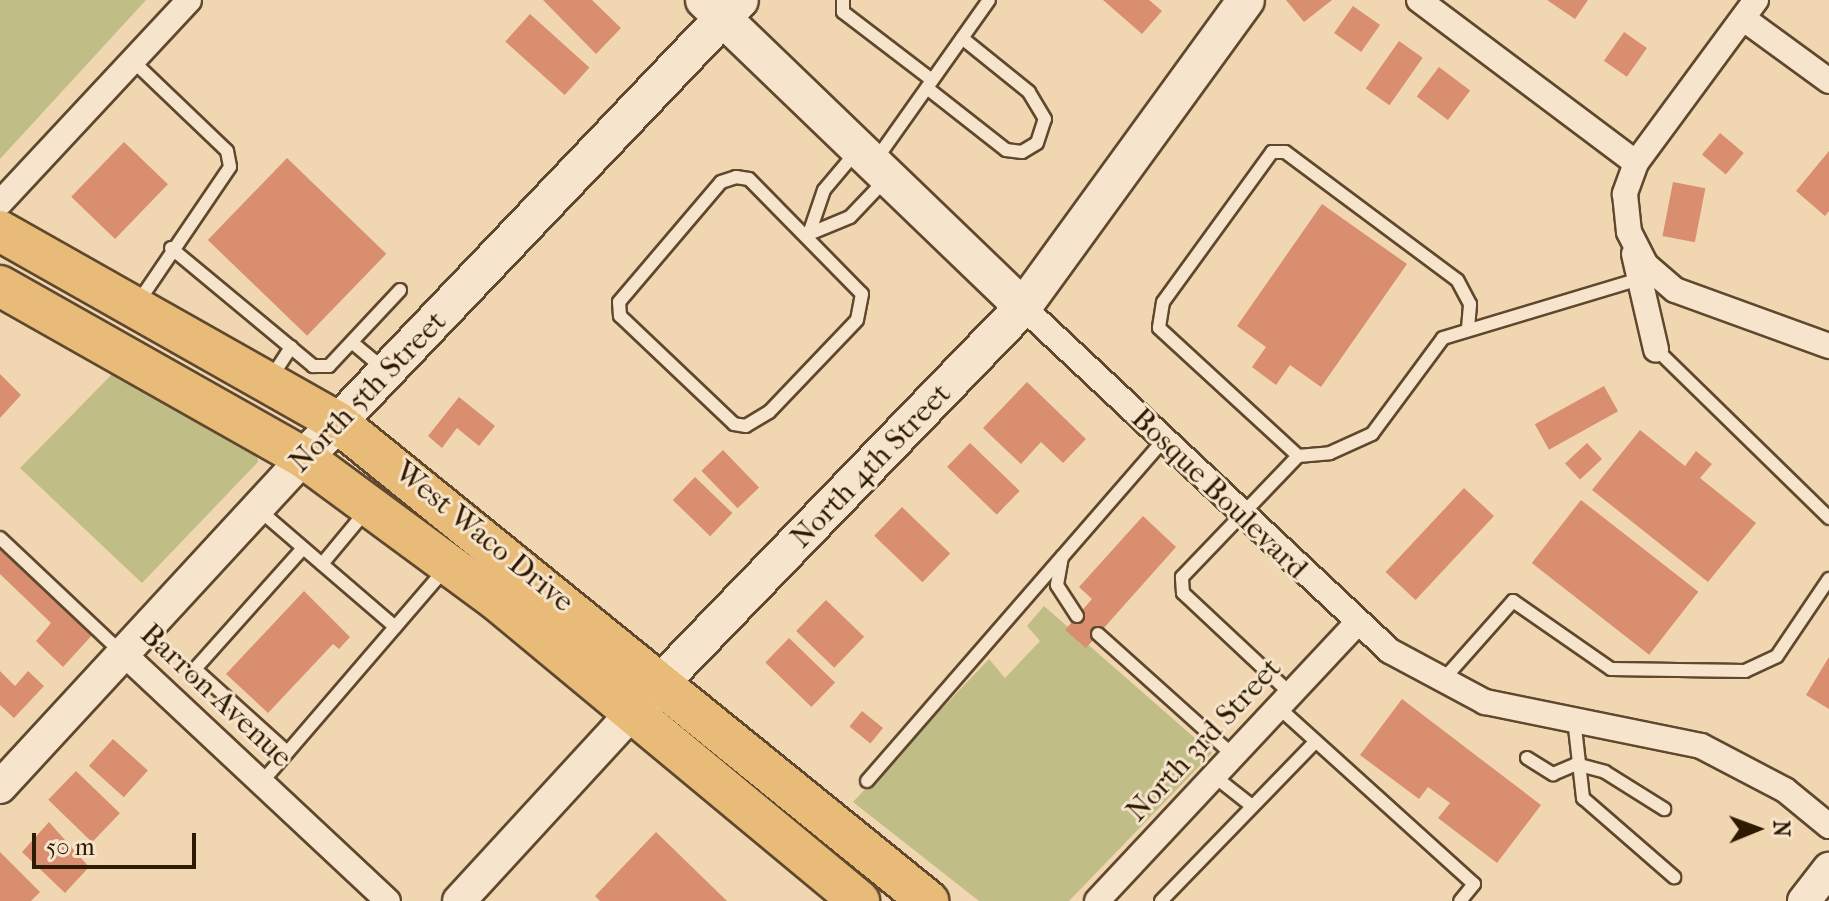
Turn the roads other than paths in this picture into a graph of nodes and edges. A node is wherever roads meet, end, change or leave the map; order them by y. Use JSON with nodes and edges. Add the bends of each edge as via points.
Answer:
{"nodes":[{"id":1,"x":189,"y":0,"type":"edge"},
{"id":2,"x":843,"y":0,"type":"edge"},
{"id":3,"x":989,"y":0,"type":"edge"},
{"id":4,"x":1246,"y":0,"type":"edge"},
{"id":5,"x":1419,"y":0,"type":"edge"},
{"id":6,"x":723,"y":7,"type":"edge"},
{"id":7,"x":1750,"y":10,"type":"edge"},
{"id":8,"x":962,"y":38,"type":"junction"},
{"id":9,"x":135,"y":63,"type":"junction"},
{"id":10,"x":1829,"y":81,"type":"edge"},
{"id":11,"x":930,"y":84,"type":"junction"},
{"id":12,"x":1636,"y":163,"type":"junction"},
{"id":13,"x":873,"y":164,"type":"junction"},
{"id":14,"x":0,"y":203,"type":"edge"},
{"id":15,"x":0,"y":231,"type":"edge"},
{"id":16,"x":1629,"y":232,"type":"junction"},
{"id":17,"x":809,"y":234,"type":"junction"},
{"id":18,"x":171,"y":248,"type":"junction"},
{"id":19,"x":1640,"y":279,"type":"junction"},
{"id":20,"x":0,"y":286,"type":"edge"},
{"id":21,"x":400,"y":290,"type":"dead end"},
{"id":22,"x":136,"y":305,"type":"junction"},
{"id":23,"x":1023,"y":307,"type":"junction"},
{"id":24,"x":1468,"y":328,"type":"junction"},
{"id":25,"x":354,"y":344,"type":"junction"},
{"id":26,"x":1829,"y":346,"type":"edge"},
{"id":27,"x":291,"y":347,"type":"junction"},
{"id":28,"x":1656,"y":349,"type":"joint"},
{"id":29,"x":387,"y":371,"type":"junction"},
{"id":30,"x":268,"y":382,"type":"junction"},
{"id":31,"x":337,"y":422,"type":"junction"},
{"id":32,"x":1163,"y":441,"type":"junction"},
{"id":33,"x":1298,"y":456,"type":"junction"},
{"id":34,"x":304,"y":458,"type":"junction"},
{"id":35,"x":370,"y":506,"type":"junction"},
{"id":36,"x":258,"y":509,"type":"junction"},
{"id":37,"x":1240,"y":514,"type":"junction"},
{"id":38,"x":1829,"y":518,"type":"edge"},
{"id":39,"x":0,"y":538,"type":"edge"},
{"id":40,"x":303,"y":548,"type":"junction"},
{"id":41,"x":1062,"y":557,"type":"junction"},
{"id":42,"x":322,"y":564,"type":"junction"},
{"id":43,"x":449,"y":564,"type":"junction"},
{"id":44,"x":1829,"y":579,"type":"edge"},
{"id":45,"x":1077,"y":616,"type":"dead end"},
{"id":46,"x":1357,"y":623,"type":"junction"},
{"id":47,"x":395,"y":627,"type":"junction"},
{"id":48,"x":1098,"y":634,"type":"dead end"},
{"id":49,"x":125,"y":655,"type":"junction"},
{"id":50,"x":661,"y":682,"type":"junction"},
{"id":51,"x":1440,"y":683,"type":"junction"},
{"id":52,"x":1285,"y":701,"type":"junction"},
{"id":53,"x":632,"y":713,"type":"junction"},
{"id":54,"x":1574,"y":719,"type":"junction"},
{"id":55,"x":1313,"y":744,"type":"junction"},
{"id":56,"x":287,"y":752,"type":"junction"},
{"id":57,"x":1233,"y":755,"type":"junction"},
{"id":58,"x":1527,"y":758,"type":"dead end"},
{"id":59,"x":1576,"y":764,"type":"junction"},
{"id":60,"x":1214,"y":776,"type":"junction"},
{"id":61,"x":867,"y":781,"type":"dead end"},
{"id":62,"x":261,"y":783,"type":"junction"},
{"id":63,"x":0,"y":787,"type":"edge"},
{"id":64,"x":1252,"y":806,"type":"junction"},
{"id":65,"x":1664,"y":809,"type":"dead end"},
{"id":66,"x":1829,"y":826,"type":"edge"},
{"id":67,"x":1829,"y":869,"type":"edge"},
{"id":68,"x":1674,"y":877,"type":"dead end"},
{"id":69,"x":1109,"y":897,"type":"edge"},
{"id":70,"x":388,"y":901,"type":"edge"},
{"id":71,"x":459,"y":901,"type":"edge"},
{"id":72,"x":859,"y":901,"type":"edge"},
{"id":73,"x":928,"y":901,"type":"edge"},
{"id":74,"x":1161,"y":901,"type":"edge"},
{"id":75,"x":1460,"y":901,"type":"edge"},
{"id":76,"x":1804,"y":901,"type":"edge"}],
"edges":[{"from":1,"to":9,"type":"street"},
{"from":2,"to":11,"type":"lane","via":[[843,12]]},
{"from":3,"to":8,"type":"lane"},
{"from":4,"to":23,"type":"main road","name":"North 4th Street"},
{"from":5,"to":12,"type":"street"},
{"from":6,"to":13,"type":"main road","name":"Bosque Boulevard"},
{"from":6,"to":29,"type":"main road","name":"North 5th Street"},
{"from":7,"to":10,"type":"street"},
{"from":7,"to":12,"type":"street"},
{"from":8,"to":11,"type":"lane"},
{"from":8,"to":11,"type":"lane","via":[[1029,92],[1045,119],[1037,143],[1022,152],[1006,150]]},
{"from":9,"to":14,"type":"street"},
{"from":9,"to":18,"type":"lane","via":[[227,151],[230,167]]},
{"from":11,"to":13,"type":"lane"},
{"from":12,"to":16,"type":"street","via":[[1625,194]]},
{"from":13,"to":17,"type":"lane","via":[[824,190]]},
{"from":13,"to":17,"type":"lane","via":[[850,217]]},
{"from":13,"to":23,"type":"main road","name":"Bosque Boulevard"},
{"from":15,"to":22,"type":"main road","name":"West Waco Drive"},
{"from":16,"to":19,"type":"street"},
{"from":16,"to":26,"type":"street","via":[[1646,265],[1675,290]]},
{"from":17,"to":17,"type":"lane","via":[[749,179],[721,182],[622,292],[620,316],[734,424],[757,422],[862,306],[856,281]]},
{"from":18,"to":22,"type":"lane"},
{"from":18,"to":27,"type":"lane"},
{"from":19,"to":24,"type":"lane","via":[[1530,317]]},
{"from":19,"to":28,"type":"street"},
{"from":20,"to":34,"type":"main road","name":"West Waco Drive"},
{"from":21,"to":25,"type":"lane"},
{"from":22,"to":30,"type":"main road","name":"West Waco Drive"},
{"from":23,"to":32,"type":"street","name":"Bosque Boulevard"},
{"from":23,"to":50,"type":"main road","name":"North 4th Street"},
{"from":24,"to":33,"type":"lane","via":[[1443,338],[1372,434],[1330,453]]},
{"from":24,"to":33,"type":"lane","via":[[1470,304],[1457,280],[1285,152],[1272,152],[1163,302],[1159,328]]},
{"from":25,"to":27,"type":"lane","via":[[329,366],[313,366]]},
{"from":25,"to":29,"type":"lane"},
{"from":27,"to":30,"type":"lane"},
{"from":28,"to":38,"type":"lane"},
{"from":29,"to":31,"type":"main road","name":"North 5th Street"},
{"from":30,"to":31,"type":"main road","name":"West Waco Drive"},
{"from":31,"to":34,"type":"main road","name":"North 5th Street"},
{"from":31,"to":50,"type":"main road","name":"West Waco Drive"},
{"from":32,"to":37,"type":"street","name":"Bosque Boulevard"},
{"from":32,"to":41,"type":"lane"},
{"from":33,"to":37,"type":"lane"},
{"from":34,"to":35,"type":"main road","name":"West Waco Drive"},
{"from":34,"to":36,"type":"street","name":"North 5th Street"},
{"from":35,"to":42,"type":"lane"},
{"from":35,"to":43,"type":"main road","name":"West Waco Drive"},
{"from":36,"to":40,"type":"lane"},
{"from":36,"to":49,"type":"street","name":"North 5th Street"},
{"from":37,"to":46,"type":"street","name":"Bosque Boulevard"},
{"from":37,"to":52,"type":"lane","via":[[1182,577],[1183,593]]},
{"from":39,"to":49,"type":"lane","name":"Barron Avenue"},
{"from":40,"to":42,"type":"lane"},
{"from":40,"to":56,"type":"lane","via":[[195,669]]},
{"from":41,"to":45,"type":"lane","via":[[1057,585]]},
{"from":41,"to":61,"type":"lane"},
{"from":42,"to":47,"type":"lane"},
{"from":43,"to":47,"type":"lane"},
{"from":43,"to":53,"type":"main road","name":"West Waco Drive"},
{"from":44,"to":51,"type":"lane","via":[[1777,656],[1745,671],[1611,669],[1513,601]]},
{"from":46,"to":51,"type":"street","name":"Bosque Boulevard"},
{"from":46,"to":52,"type":"street","name":"North 3rd Street"},
{"from":47,"to":56,"type":"lane"},
{"from":48,"to":57,"type":"lane"},
{"from":49,"to":62,"type":"street","name":"Barron Avenue"},
{"from":49,"to":63,"type":"street","name":"North 5th Street"},
{"from":50,"to":53,"type":"main road","name":"North 4th Street"},
{"from":50,"to":73,"type":"main road","name":"West Waco Drive"},
{"from":51,"to":54,"type":"street","name":"Bosque Boulevard","via":[[1515,710]]},
{"from":52,"to":55,"type":"lane"},
{"from":52,"to":57,"type":"street","name":"North 3rd Street"},
{"from":53,"to":71,"type":"street","name":"North 4th Street"},
{"from":53,"to":72,"type":"main road","name":"West Waco Drive"},
{"from":54,"to":59,"type":"lane"},
{"from":54,"to":66,"type":"street","name":"Bosque Boulevard","via":[[1701,746],[1785,790]]},
{"from":55,"to":64,"type":"lane"},
{"from":55,"to":75,"type":"lane","via":[[1474,884]]},
{"from":56,"to":62,"type":"lane"},
{"from":57,"to":60,"type":"street","name":"North 3rd Street"},
{"from":58,"to":59,"type":"lane","via":[[1553,774]]},
{"from":59,"to":65,"type":"lane","via":[[1605,772]]},
{"from":59,"to":68,"type":"lane","via":[[1583,798]]},
{"from":60,"to":64,"type":"lane"},
{"from":60,"to":69,"type":"street","name":"North 3rd Street"},
{"from":62,"to":70,"type":"street","name":"Barron Avenue"},
{"from":64,"to":74,"type":"lane"},
{"from":67,"to":76,"type":"street"}]}
